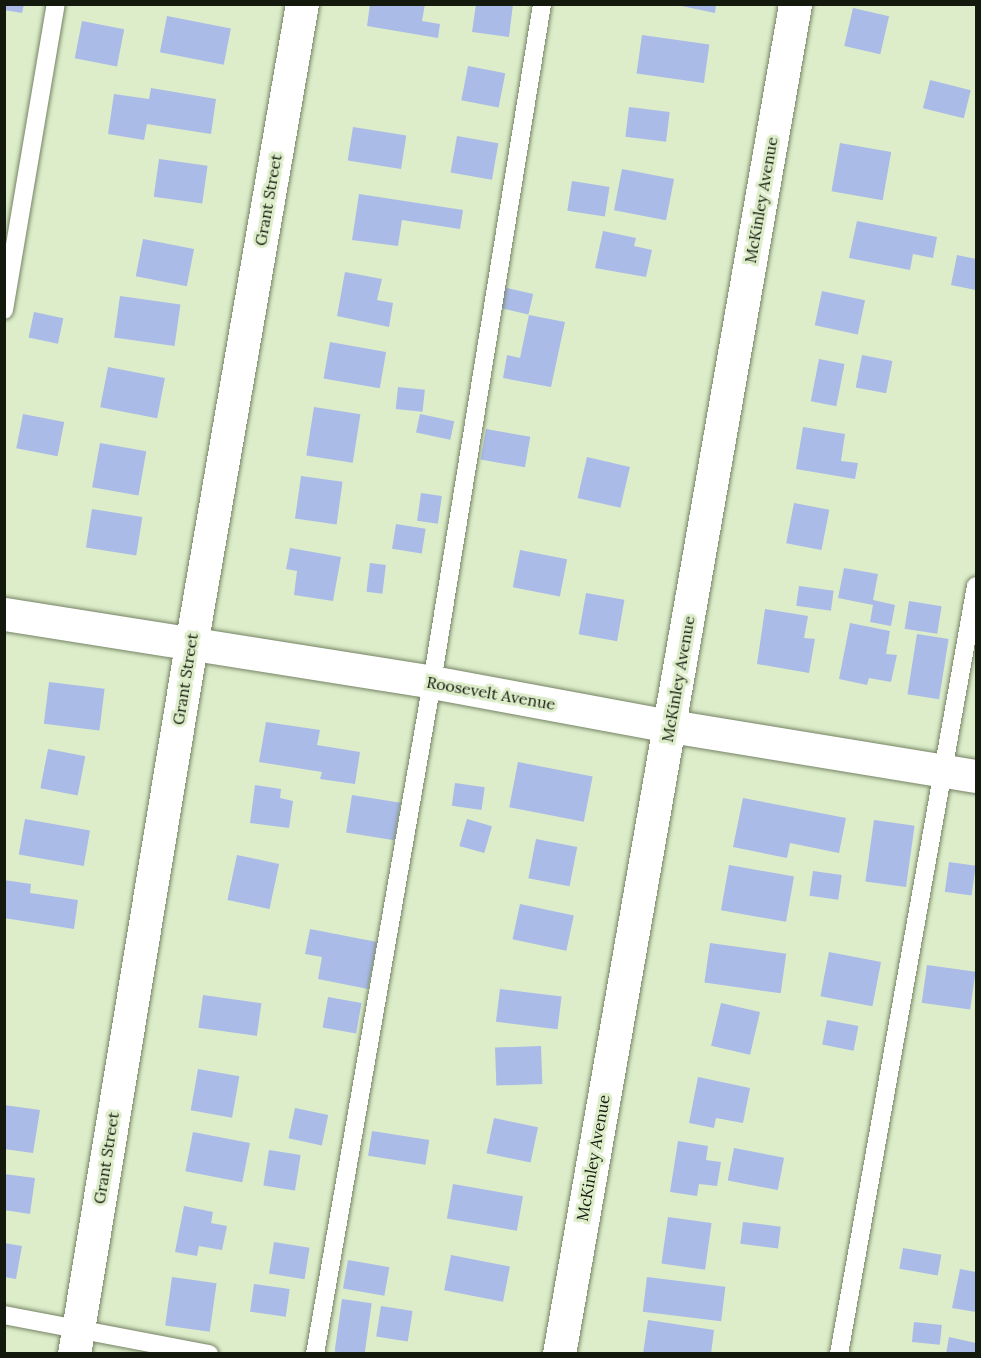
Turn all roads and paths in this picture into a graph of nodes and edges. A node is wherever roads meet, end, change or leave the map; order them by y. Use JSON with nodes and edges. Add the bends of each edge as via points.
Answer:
{"nodes":[{"id":1,"x":56,"y":4,"type":"edge"},
{"id":2,"x":302,"y":4,"type":"edge"},
{"id":3,"x":542,"y":4,"type":"edge"},
{"id":4,"x":795,"y":4,"type":"edge"},
{"id":5,"x":4,"y":310,"type":"edge"},
{"id":6,"x":976,"y":586,"type":"edge"},
{"id":7,"x":4,"y":614,"type":"edge"},
{"id":8,"x":190,"y":645,"type":"junction"},
{"id":9,"x":432,"y":682,"type":"junction"},
{"id":10,"x":670,"y":726,"type":"junction"},
{"id":11,"x":961,"y":773,"type":"edge"},
{"id":12,"x":4,"y":1315,"type":"edge"},
{"id":13,"x":76,"y":1341,"type":"edge"},
{"id":14,"x":208,"y":1353,"type":"edge"},
{"id":15,"x":315,"y":1353,"type":"edge"},
{"id":16,"x":559,"y":1353,"type":"edge"},
{"id":17,"x":839,"y":1353,"type":"edge"}],
"edges":[{"from":1,"to":5,"type":"lane"},
{"from":2,"to":8,"type":"street","name":"Grant Street"},
{"from":3,"to":9,"type":"lane"},
{"from":4,"to":10,"type":"street","name":"McKinley Avenue"},
{"from":6,"to":11,"type":"lane"},
{"from":7,"to":8,"type":"street","name":"Roosevelt Avenue"},
{"from":8,"to":9,"type":"street","name":"Roosevelt Avenue"},
{"from":8,"to":13,"type":"street","name":"Grant Street"},
{"from":9,"to":10,"type":"street","name":"Roosevelt Avenue"},
{"from":9,"to":15,"type":"lane"},
{"from":10,"to":11,"type":"street","name":"Roosevelt Avenue"},
{"from":10,"to":16,"type":"street","name":"McKinley Avenue"},
{"from":11,"to":17,"type":"lane"},
{"from":12,"to":13,"type":"lane"},
{"from":13,"to":14,"type":"lane"}]}
